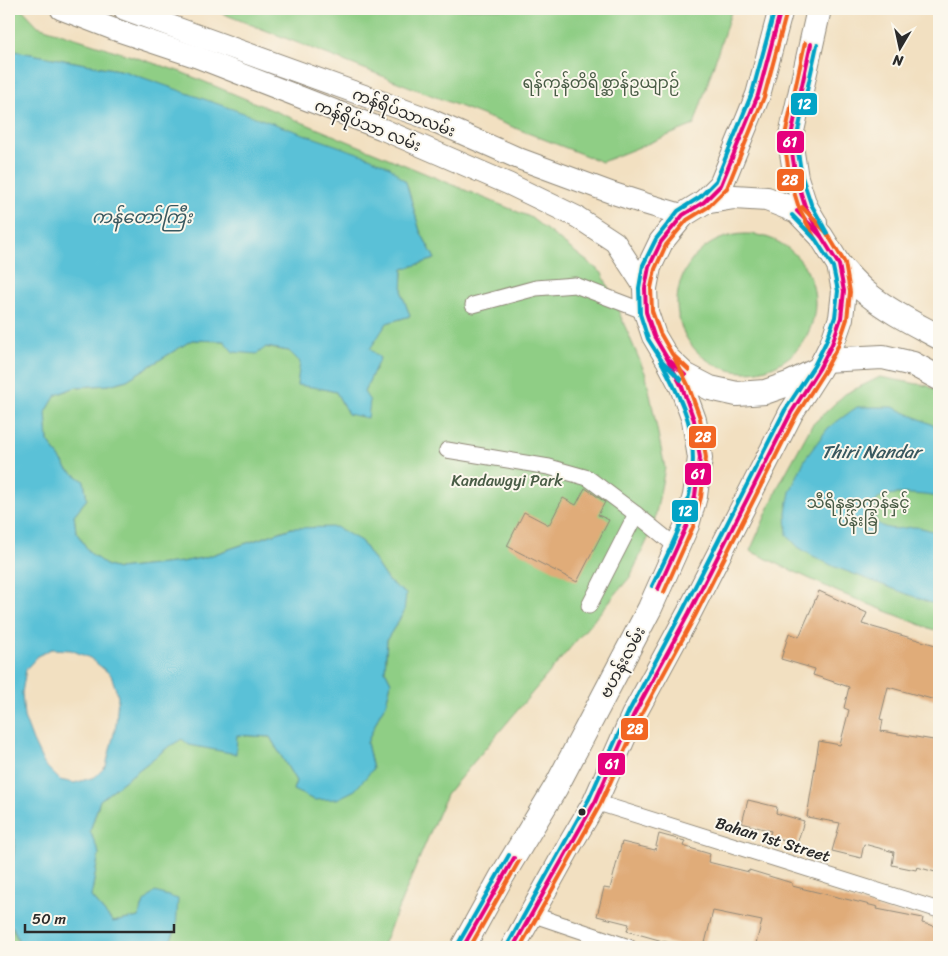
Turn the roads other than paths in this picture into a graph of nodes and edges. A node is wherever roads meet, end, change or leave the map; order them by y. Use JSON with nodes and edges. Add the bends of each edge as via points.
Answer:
{"nodes":[{"id":1,"x":61,"y":9,"type":"edge"},
{"id":2,"x":124,"y":9,"type":"edge"},
{"id":3,"x":781,"y":9,"type":"edge"},
{"id":4,"x":819,"y":9,"type":"edge"},
{"id":5,"x":704,"y":202,"type":"junction"},
{"id":6,"x":683,"y":215,"type":"junction"},
{"id":7,"x":822,"y":236,"type":"junction"},
{"id":8,"x":839,"y":265,"type":"junction"},
{"id":9,"x":645,"y":288,"type":"junction"},
{"id":10,"x":474,"y":305,"type":"dead end"},
{"id":11,"x":646,"y":312,"type":"junction"},
{"id":12,"x":939,"y":337,"type":"edge"},
{"id":13,"x":667,"y":358,"type":"junction"},
{"id":14,"x":822,"y":364,"type":"junction"},
{"id":15,"x":939,"y":378,"type":"edge"},
{"id":16,"x":447,"y":450,"type":"dead end"},
{"id":17,"x":636,"y":514,"type":"junction"},
{"id":18,"x":677,"y":547,"type":"junction"},
{"id":19,"x":589,"y":606,"type":"dead end"},
{"id":20,"x":595,"y":802,"type":"junction"},
{"id":21,"x":939,"y":910,"type":"edge"},
{"id":22,"x":531,"y":914,"type":"junction"},
{"id":23,"x":463,"y":947,"type":"edge"},
{"id":24,"x":513,"y":947,"type":"edge"},
{"id":25,"x":629,"y":947,"type":"edge"}],
"edges":[{"from":1,"to":9,"type":"main road","name":"ကန်ရိပ်သာ လမ်း","via":[[262,82],[509,184],[577,217],[615,242]]},
{"from":2,"to":6,"type":"main road","name":"ကန်ရိပ်သာလမ်း","via":[[429,119],[520,159],[612,193]]},
{"from":3,"to":5,"type":"main road","via":[[758,95],[721,185]]},
{"from":4,"to":7,"type":"main road","via":[[790,140],[796,178],[805,206]]},
{"from":5,"to":6,"type":"main road"},
{"from":5,"to":7,"type":"main road","via":[[734,197],[767,199],[797,212]]},
{"from":6,"to":9,"type":"main road","via":[[661,242],[649,267]]},
{"from":7,"to":8,"type":"main road"},
{"from":8,"to":12,"type":"main road","via":[[868,295]]},
{"from":8,"to":14,"type":"main road","via":[[844,291],[841,318]]},
{"from":9,"to":11,"type":"main road"},
{"from":10,"to":11,"type":"street","via":[[536,288],[575,285]]},
{"from":11,"to":13,"type":"main road","via":[[654,336]]},
{"from":13,"to":14,"type":"main road","via":[[685,375],[710,388],[737,394],[765,392],[791,383]]},
{"from":13,"to":18,"type":"main road","name":"ဗဟန်းလမ်း","via":[[682,386],[694,420],[700,458],[695,496]]},
{"from":14,"to":15,"type":"main road","via":[[883,357],[913,364]]},
{"from":14,"to":20,"type":"main road","via":[[791,414],[633,716]]},
{"from":16,"to":17,"type":"street","via":[[549,467],[588,478]]},
{"from":17,"to":18,"type":"street"},
{"from":17,"to":19,"type":"street"},
{"from":18,"to":23,"type":"main road","name":"ဗဟန်းလမ်း","via":[[650,608],[556,787]]},
{"from":20,"to":21,"type":"street","name":"Bahan 1st Street"},
{"from":20,"to":22,"type":"main road"},
{"from":22,"to":24,"type":"main road"},
{"from":22,"to":25,"type":"street"}]}
